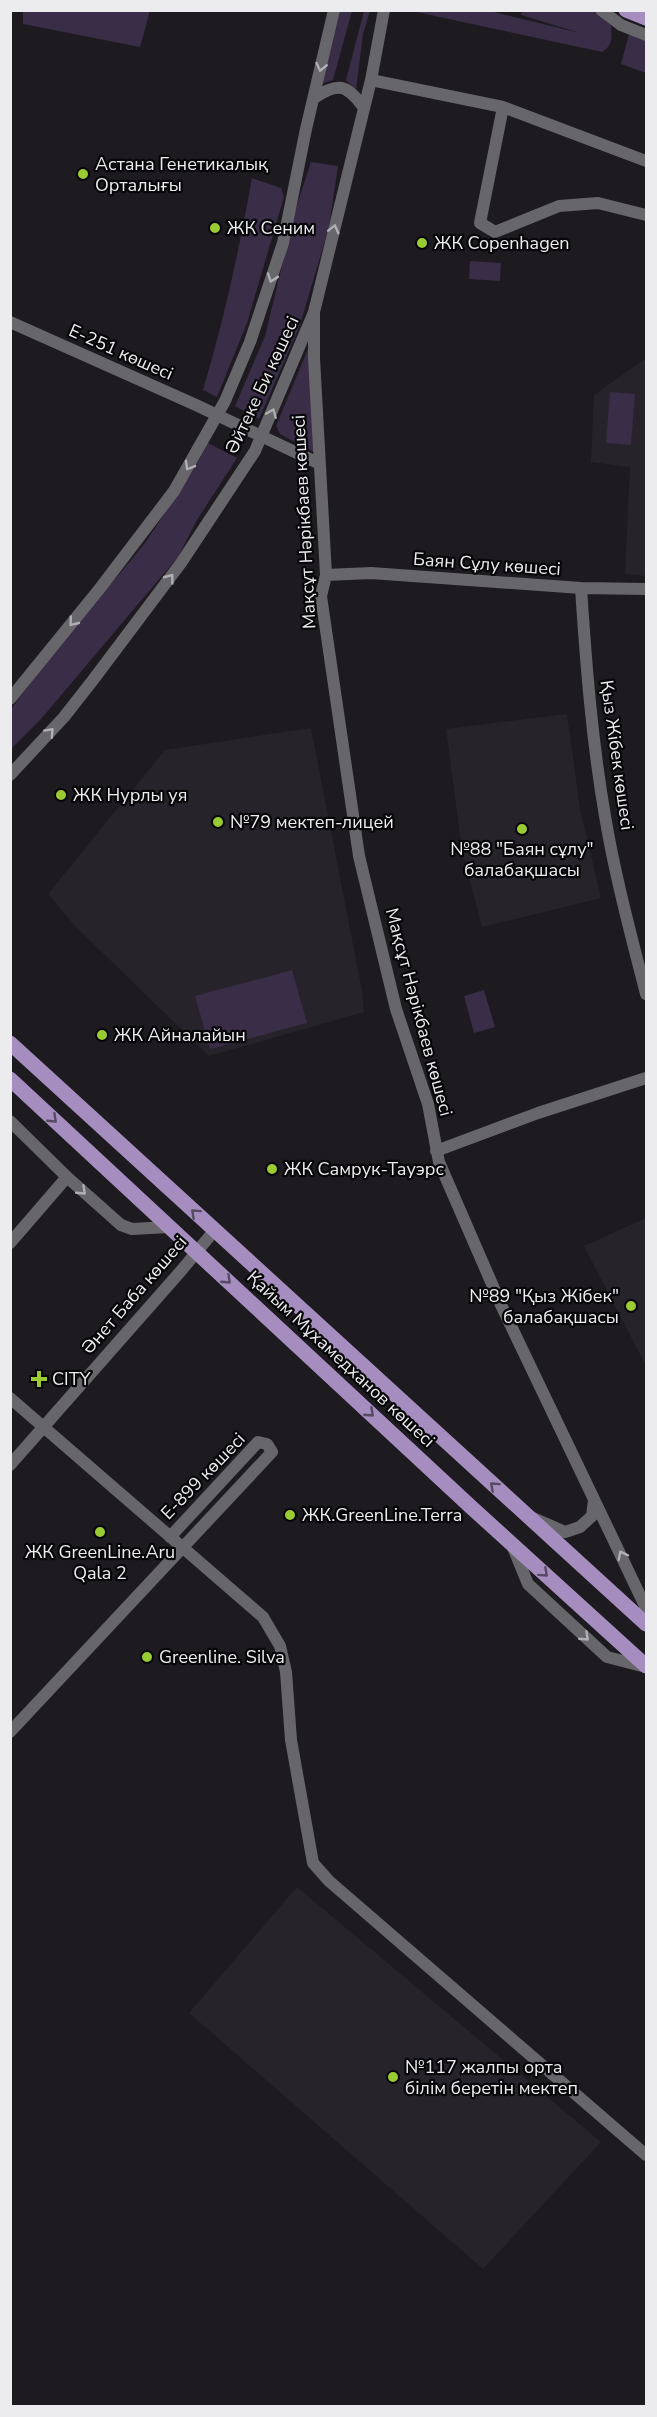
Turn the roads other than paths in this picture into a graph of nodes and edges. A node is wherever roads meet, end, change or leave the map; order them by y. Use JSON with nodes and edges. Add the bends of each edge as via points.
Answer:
{"nodes":[{"id":1,"x":334,"y":10,"type":"edge"},
{"id":2,"x":384,"y":10,"type":"edge"},
{"id":3,"x":601,"y":10,"type":"edge"},
{"id":4,"x":626,"y":10,"type":"edge"},
{"id":5,"x":646,"y":18,"type":"edge"},
{"id":6,"x":646,"y":35,"type":"edge"},
{"id":7,"x":371,"y":80,"type":"junction"},
{"id":8,"x":314,"y":98,"type":"junction"},
{"id":9,"x":503,"y":107,"type":"junction"},
{"id":10,"x":364,"y":108,"type":"junction"},
{"id":11,"x":646,"y":161,"type":"edge"},
{"id":12,"x":646,"y":215,"type":"edge"},
{"id":13,"x":314,"y":312,"type":"junction"},
{"id":14,"x":10,"y":322,"type":"edge"},
{"id":15,"x":218,"y":415,"type":"junction"},
{"id":16,"x":262,"y":436,"type":"junction"},
{"id":17,"x":318,"y":463,"type":"junction"},
{"id":18,"x":326,"y":575,"type":"junction"},
{"id":19,"x":581,"y":588,"type":"junction"},
{"id":20,"x":646,"y":590,"type":"edge"},
{"id":21,"x":10,"y":699,"type":"edge"},
{"id":22,"x":10,"y":775,"type":"edge"},
{"id":23,"x":646,"y":994,"type":"edge"},
{"id":24,"x":10,"y":1043,"type":"edge"},
{"id":25,"x":646,"y":1078,"type":"edge"},
{"id":26,"x":10,"y":1079,"type":"edge"},
{"id":27,"x":10,"y":1120,"type":"edge"},
{"id":28,"x":436,"y":1151,"type":"junction"},
{"id":29,"x":67,"y":1177,"type":"junction"},
{"id":30,"x":169,"y":1227,"type":"junction"},
{"id":31,"x":214,"y":1231,"type":"junction"},
{"id":32,"x":10,"y":1243,"type":"edge"},
{"id":33,"x":196,"y":1251,"type":"junction"},
{"id":34,"x":10,"y":1398,"type":"edge"},
{"id":35,"x":44,"y":1427,"type":"junction"},
{"id":36,"x":10,"y":1465,"type":"edge"},
{"id":37,"x":594,"y":1500,"type":"junction"},
{"id":38,"x":525,"y":1515,"type":"junction"},
{"id":39,"x":165,"y":1534,"type":"junction"},
{"id":40,"x":182,"y":1547,"type":"junction"},
{"id":41,"x":646,"y":1608,"type":"edge"},
{"id":42,"x":646,"y":1624,"type":"edge"},
{"id":43,"x":646,"y":1666,"type":"edge"},
{"id":44,"x":10,"y":1732,"type":"edge"},
{"id":45,"x":646,"y":2156,"type":"edge"}],
"edges":[{"from":1,"to":8,"type":"street","name":"Әйтеке Би көшесі","one_way":true},
{"from":2,"to":7,"type":"street","name":"Әйтеке Би көшесі"},
{"from":3,"to":6,"type":"street","via":[[621,25]]},
{"from":4,"to":5,"type":"main road"},
{"from":7,"to":9,"type":"street"},
{"from":7,"to":10,"type":"street","name":"Әйтеке Би көшесі"},
{"from":8,"to":10,"type":"street","via":[[332,87],[345,88]]},
{"from":8,"to":15,"type":"street","name":"Әйтеке Би көшесі","one_way":true,"via":[[284,243],[250,342]]},
{"from":9,"to":11,"type":"street"},
{"from":9,"to":12,"type":"street","via":[[480,223],[495,232],[559,206],[598,203]]},
{"from":13,"to":10,"type":"street","name":"Әйтеке Би көшесі","one_way":true},
{"from":16,"to":13,"type":"street","name":"Әйтеке Би көшесі","one_way":true},
{"from":13,"to":17,"type":"street","name":"Мақсұт Нәрікбаев көшесі"},
{"from":14,"to":15,"type":"street","name":"Е-251 көшесі"},
{"from":15,"to":16,"type":"street","name":"Е-251 көшесі"},
{"from":15,"to":21,"type":"street","name":"Әйтеке Би көшесі","one_way":true,"via":[[174,490]]},
{"from":16,"to":17,"type":"street","name":"Е-251 көшесі"},
{"from":22,"to":16,"type":"street","name":"Әйтеке Би көшесі","one_way":true,"via":[[64,717],[181,563]]},
{"from":17,"to":18,"type":"street","name":"Мақсұт Нәрікбаев көшесі"},
{"from":18,"to":19,"type":"street","name":"Баян Сұлу көшесі","via":[[371,573]]},
{"from":18,"to":28,"type":"street","name":"Мақсұт Нәрікбаев көшесі","via":[[321,596],[359,856],[396,1009],[428,1104]]},
{"from":19,"to":20,"type":"street","name":"Баян Сұлу көшесі"},
{"from":19,"to":23,"type":"street","name":"Қыз Жібек көшесі","via":[[605,816]]},
{"from":31,"to":24,"type":"main road","name":"Қайым Мұхамедханов көшесі","one_way":true},
{"from":25,"to":28,"type":"street"},
{"from":26,"to":30,"type":"main road","name":"Қайым Мұхамедханов көшесі","one_way":true},
{"from":27,"to":29,"type":"street"},
{"from":28,"to":37,"type":"street","name":"Мақсұт Нәрікбаев көшесі","via":[[502,1307]]},
{"from":29,"to":30,"type":"street","one_way":true,"via":[[121,1225],[132,1229]]},
{"from":29,"to":32,"type":"street"},
{"from":30,"to":33,"type":"main road","name":"Қайым Мұхамедханов көшесі"},
{"from":31,"to":33,"type":"street","name":"Әнет Баба көшесі"},
{"from":38,"to":31,"type":"main road","name":"Қайым Мұхамедханов көшесі","one_way":true},
{"from":33,"to":35,"type":"street","name":"Әнет Баба көшесі"},
{"from":33,"to":43,"type":"main road","name":"Қайым Мұхамедханов көшесі","one_way":true},
{"from":34,"to":35,"type":"street"},
{"from":35,"to":36,"type":"street","name":"Әнет Баба көшесі"},
{"from":35,"to":39,"type":"street"},
{"from":37,"to":38,"type":"street","via":[[592,1516],[580,1527],[565,1532]]},
{"from":41,"to":37,"type":"street","name":"Мақсұт Нәрікбаев көшесі","one_way":true},
{"from":38,"to":42,"type":"main road","name":"Қайым Мұхамедханов көшесі"},
{"from":39,"to":40,"type":"street","name":"Е-899 көшесі"},
{"from":39,"to":40,"type":"street","name":"Е-899 көшесі","via":[[258,1442],[267,1444],[272,1452]]},
{"from":40,"to":44,"type":"street","name":"Е-899 көшесі"},
{"from":40,"to":45,"type":"street","name":"Е-899 көшесі","via":[[263,1617],[280,1646],[291,1740],[313,1863]]}]}
